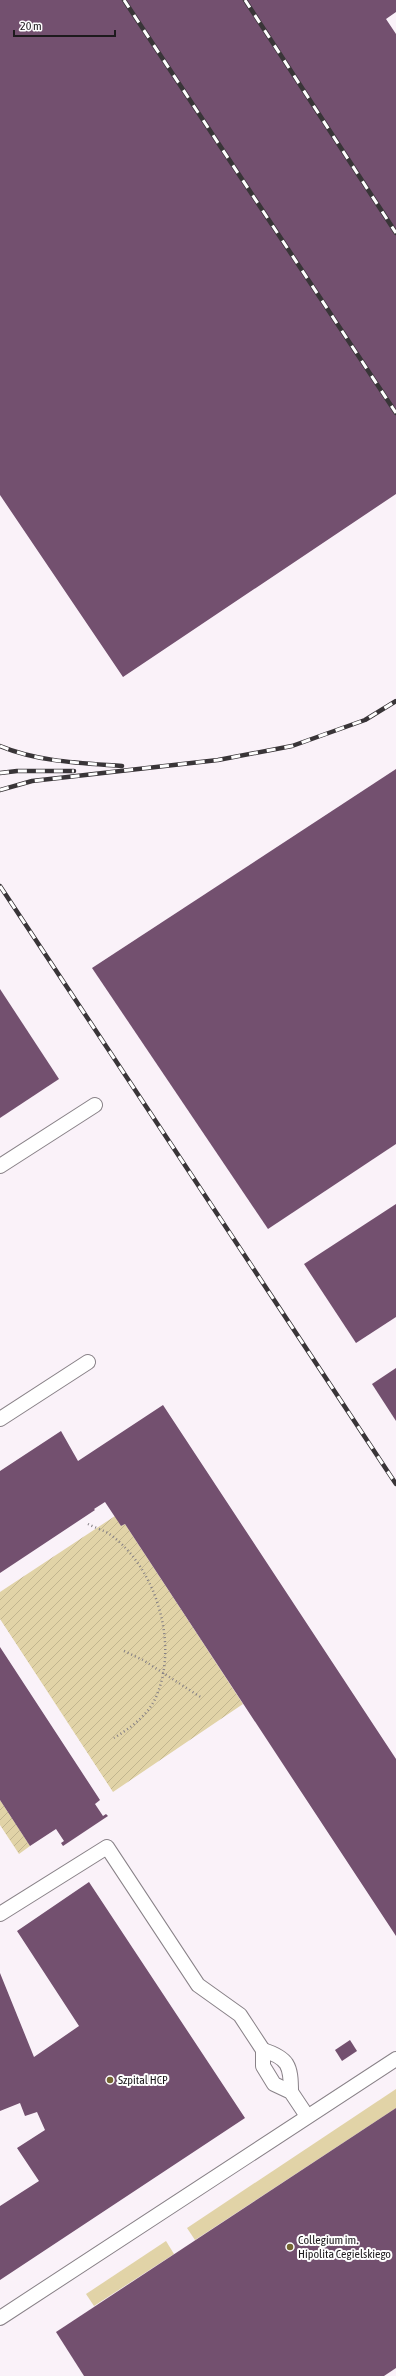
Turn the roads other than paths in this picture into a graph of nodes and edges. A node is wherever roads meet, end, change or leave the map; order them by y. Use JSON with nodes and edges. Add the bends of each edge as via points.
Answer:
{"nodes":[{"id":1,"x":95,"y":1105,"type":"dead end"},
{"id":2,"x":0,"y":1166,"type":"edge"},
{"id":3,"x":88,"y":1362,"type":"dead end"},
{"id":4,"x":0,"y":1419,"type":"edge"},
{"id":5,"x":0,"y":1914,"type":"edge"},
{"id":6,"x":262,"y":2050,"type":"junction"},
{"id":7,"x":396,"y":2059,"type":"edge"},
{"id":8,"x":291,"y":2092,"type":"junction"},
{"id":9,"x":307,"y":2116,"type":"junction"},
{"id":10,"x":0,"y":2318,"type":"edge"}],
"edges":[{"from":1,"to":2,"type":"lane"},
{"from":3,"to":4,"type":"lane"},
{"from":5,"to":6,"type":"lane","via":[[107,1847],[198,1985],[240,2015]]},
{"from":6,"to":8,"type":"lane","via":[[263,2066],[274,2084]]},
{"from":6,"to":8,"type":"lane","via":[[280,2055],[291,2073]]},
{"from":7,"to":9,"type":"lane"},
{"from":8,"to":9,"type":"lane"},
{"from":9,"to":10,"type":"lane"}]}
